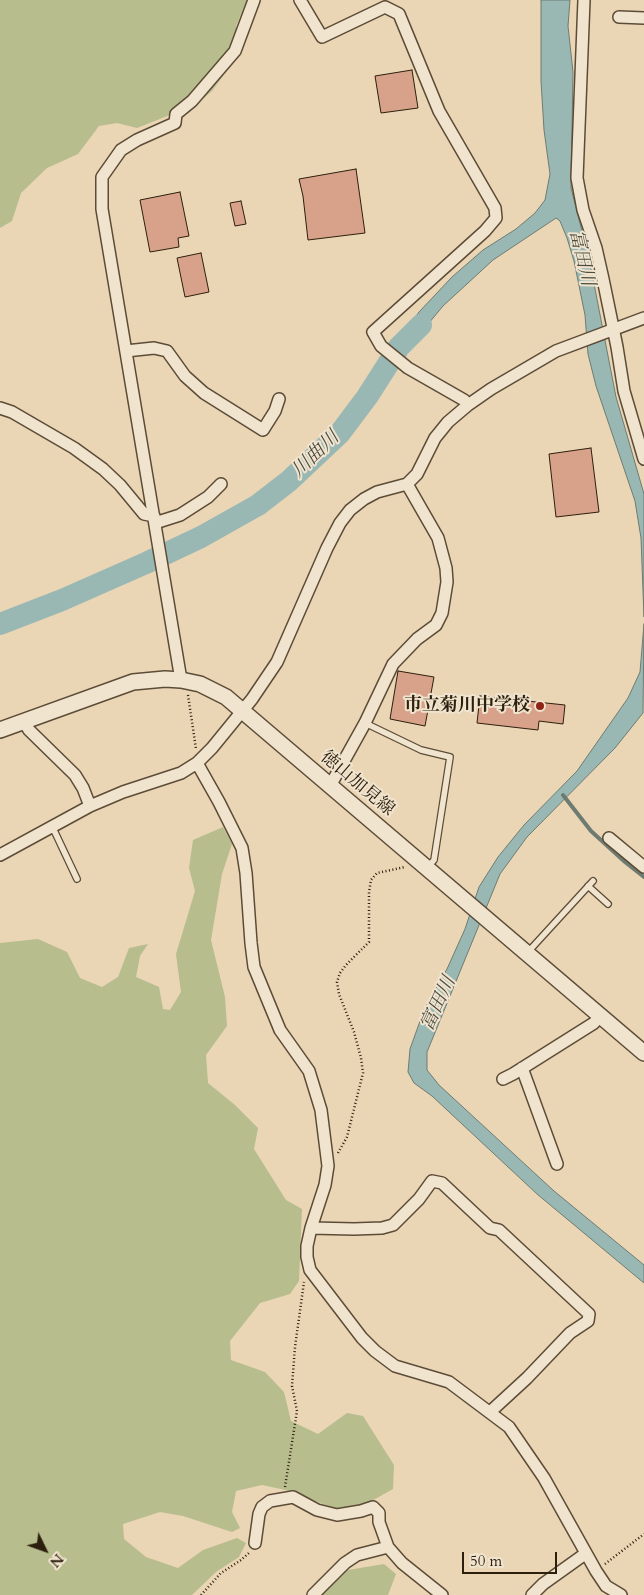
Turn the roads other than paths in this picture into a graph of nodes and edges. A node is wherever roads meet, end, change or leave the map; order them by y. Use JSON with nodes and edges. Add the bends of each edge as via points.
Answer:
{"nodes":[{"id":1,"x":254,"y":0,"type":"edge"},
{"id":2,"x":300,"y":0,"type":"edge"},
{"id":3,"x":584,"y":0,"type":"edge"},
{"id":4,"x":619,"y":17,"type":"dead end"},
{"id":5,"x":644,"y":18,"type":"edge"},
{"id":6,"x":644,"y":318,"type":"edge"},
{"id":7,"x":610,"y":331,"type":"junction"},
{"id":8,"x":126,"y":351,"type":"junction"},
{"id":9,"x":280,"y":400,"type":"dead end"},
{"id":10,"x":468,"y":405,"type":"junction"},
{"id":11,"x":0,"y":408,"type":"edge"},
{"id":12,"x":644,"y":459,"type":"edge"},
{"id":13,"x":221,"y":484,"type":"dead end"},
{"id":14,"x":407,"y":484,"type":"junction"},
{"id":15,"x":154,"y":519,"type":"junction"},
{"id":16,"x":181,"y":680,"type":"junction"},
{"id":17,"x":242,"y":711,"type":"junction"},
{"id":18,"x":24,"y":722,"type":"junction"},
{"id":19,"x":365,"y":723,"type":"junction"},
{"id":20,"x":0,"y":730,"type":"edge"},
{"id":21,"x":197,"y":763,"type":"junction"},
{"id":22,"x":330,"y":786,"type":"junction"},
{"id":23,"x":90,"y":806,"type":"junction"},
{"id":24,"x":52,"y":826,"type":"junction"},
{"id":25,"x":609,"y":838,"type":"dead end"},
{"id":26,"x":0,"y":855,"type":"edge"},
{"id":27,"x":423,"y":864,"type":"junction"},
{"id":28,"x":644,"y":867,"type":"edge"},
{"id":29,"x":77,"y":879,"type":"dead end"},
{"id":30,"x":593,"y":881,"type":"dead end"},
{"id":31,"x":588,"y":886,"type":"junction"},
{"id":32,"x":608,"y":904,"type":"dead end"},
{"id":33,"x":527,"y":954,"type":"junction"},
{"id":34,"x":600,"y":1016,"type":"junction"},
{"id":35,"x":644,"y":1054,"type":"edge"},
{"id":36,"x":522,"y":1068,"type":"junction"},
{"id":37,"x":502,"y":1079,"type":"dead end"},
{"id":38,"x":557,"y":1164,"type":"dead end"},
{"id":39,"x":311,"y":1228,"type":"junction"},
{"id":40,"x":490,"y":1412,"type":"junction"},
{"id":41,"x":255,"y":1543,"type":"road end"},
{"id":42,"x":388,"y":1547,"type":"junction"},
{"id":43,"x":585,"y":1554,"type":"junction"},
{"id":44,"x":312,"y":1595,"type":"edge"},
{"id":45,"x":442,"y":1595,"type":"edge"},
{"id":46,"x":532,"y":1595,"type":"edge"},
{"id":47,"x":621,"y":1595,"type":"edge"}],
"edges":[{"from":1,"to":8,"type":"street","via":[[235,51],[192,101],[176,114],[175,122],[121,150],[102,178],[102,209]]},
{"from":2,"to":10,"type":"street","via":[[322,37],[385,6],[399,14],[439,111],[495,208],[496,218],[485,231],[373,332],[381,346],[408,368]]},
{"from":3,"to":7,"type":"street","via":[[577,178],[583,210],[596,248]]},
{"from":4,"to":5,"type":"street"},
{"from":6,"to":7,"type":"street"},
{"from":7,"to":10,"type":"street","via":[[556,352]]},
{"from":7,"to":12,"type":"street"},
{"from":8,"to":9,"type":"street","via":[[154,348],[166,351],[185,376],[204,393],[263,430]]},
{"from":8,"to":15,"type":"street"},
{"from":10,"to":14,"type":"street","via":[[435,438],[417,474]]},
{"from":11,"to":15,"type":"street","via":[[74,448],[103,469],[144,514]]},
{"from":13,"to":15,"type":"street","via":[[208,497],[180,515]]},
{"from":14,"to":17,"type":"street","via":[[364,499],[340,523],[277,662]]},
{"from":14,"to":19,"type":"street","via":[[438,538],[447,582],[442,613],[436,625],[393,664]]},
{"from":15,"to":16,"type":"street"},
{"from":16,"to":17,"type":"street","name":"徳山加見線","via":[[200,684],[226,697]]},
{"from":16,"to":18,"type":"street","name":"徳山加見線","via":[[133,682]]},
{"from":17,"to":21,"type":"street"},
{"from":17,"to":22,"type":"street","name":"徳山加見線"},
{"from":18,"to":20,"type":"street","name":"徳山加見線"},
{"from":18,"to":23,"type":"street","via":[[75,775]]},
{"from":19,"to":22,"type":"street"},
{"from":19,"to":27,"type":"lane","via":[[421,750],[450,757],[434,860]]},
{"from":21,"to":23,"type":"street","via":[[180,773]]},
{"from":21,"to":39,"type":"street","via":[[242,848],[254,967],[280,1030],[309,1071],[321,1110],[328,1166]]},
{"from":22,"to":27,"type":"street","name":"徳山加見線"},
{"from":23,"to":24,"type":"street"},
{"from":24,"to":26,"type":"street"},
{"from":24,"to":29,"type":"lane"},
{"from":25,"to":28,"type":"street"},
{"from":27,"to":33,"type":"street","name":"徳山加見線"},
{"from":30,"to":31,"type":"lane"},
{"from":31,"to":32,"type":"lane"},
{"from":31,"to":33,"type":"lane"},
{"from":33,"to":34,"type":"street","name":"徳山加見線"},
{"from":34,"to":35,"type":"street","name":"徳山加見線"},
{"from":34,"to":36,"type":"street"},
{"from":36,"to":37,"type":"street"},
{"from":36,"to":38,"type":"street"},
{"from":39,"to":40,"type":"street","via":[[307,1257],[310,1270],[362,1338],[396,1366],[449,1382]]},
{"from":39,"to":40,"type":"street","via":[[354,1230],[393,1226],[432,1181],[442,1183],[490,1228],[499,1230],[589,1314],[588,1321],[570,1333]]},
{"from":40,"to":43,"type":"street","via":[[509,1427],[524,1447]]},
{"from":41,"to":42,"type":"street","via":[[262,1507],[270,1501],[293,1497],[318,1510],[337,1515],[373,1507],[380,1513],[379,1522]]},
{"from":42,"to":44,"type":"street","via":[[356,1555]]},
{"from":42,"to":45,"type":"street","via":[[402,1563]]},
{"from":43,"to":46,"type":"street"},
{"from":43,"to":47,"type":"street","via":[[606,1586]]}]}
